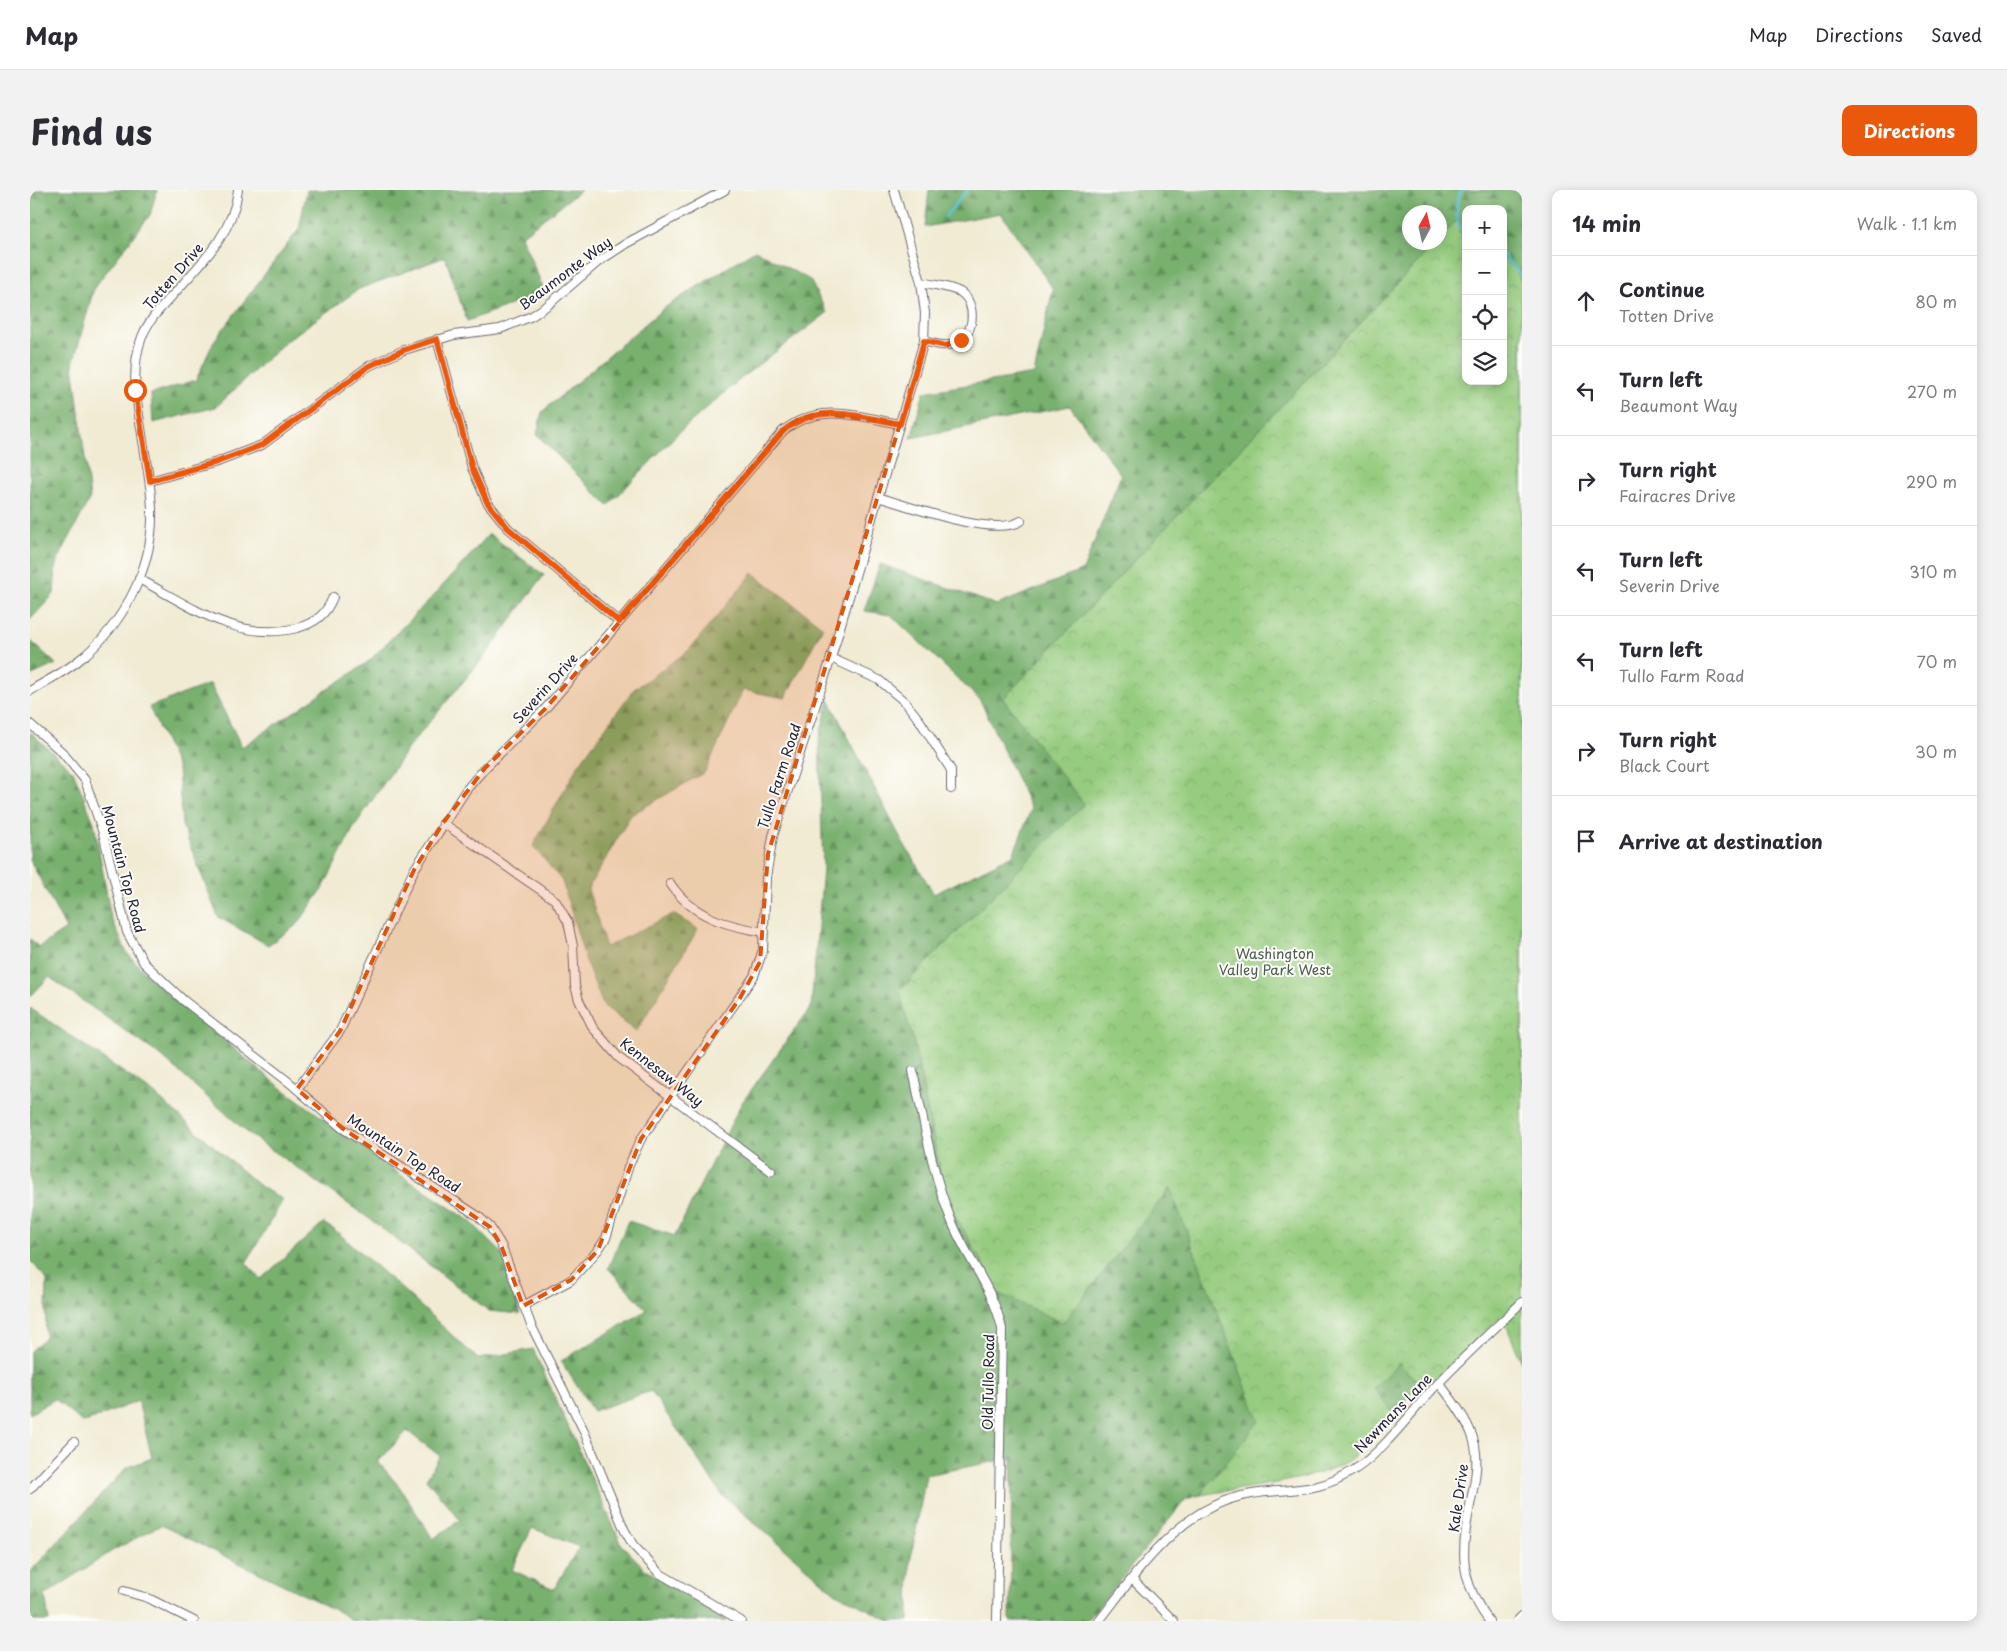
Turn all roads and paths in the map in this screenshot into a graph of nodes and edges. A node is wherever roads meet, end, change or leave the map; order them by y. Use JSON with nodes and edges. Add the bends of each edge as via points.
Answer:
{"nodes":[{"id":1,"x":238,"y":190,"type":"edge"},
{"id":2,"x":726,"y":190,"type":"edge"},
{"id":3,"x":894,"y":190,"type":"edge"},
{"id":4,"x":921,"y":282,"type":"junction"},
{"id":5,"x":437,"y":339,"type":"junction"},
{"id":6,"x":924,"y":341,"type":"junction"},
{"id":7,"x":900,"y":424,"type":"junction"},
{"id":8,"x":150,"y":481,"type":"junction"},
{"id":9,"x":878,"y":497,"type":"junction"},
{"id":10,"x":1021,"y":521,"type":"dead end"},
{"id":11,"x":139,"y":579,"type":"junction"},
{"id":12,"x":333,"y":597,"type":"dead end"},
{"id":13,"x":619,"y":622,"type":"junction"},
{"id":14,"x":831,"y":658,"type":"junction"},
{"id":15,"x":30,"y":691,"type":"edge"},
{"id":16,"x":30,"y":724,"type":"edge"},
{"id":17,"x":951,"y":789,"type":"dead end"},
{"id":18,"x":443,"y":823,"type":"junction"},
{"id":19,"x":670,"y":883,"type":"dead end"},
{"id":20,"x":765,"y":932,"type":"junction"},
{"id":21,"x":913,"y":1071,"type":"dead end"},
{"id":22,"x":297,"y":1089,"type":"junction"},
{"id":23,"x":671,"y":1095,"type":"junction"},
{"id":24,"x":771,"y":1171,"type":"dead end"},
{"id":25,"x":1522,"y":1302,"type":"edge"},
{"id":26,"x":524,"y":1306,"type":"junction"},
{"id":27,"x":1439,"y":1383,"type":"junction"},
{"id":28,"x":74,"y":1442,"type":"dead end"},
{"id":29,"x":30,"y":1489,"type":"edge"},
{"id":30,"x":1132,"y":1579,"type":"junction"},
{"id":31,"x":124,"y":1590,"type":"dead end"},
{"id":32,"x":1522,"y":1616,"type":"edge"},
{"id":33,"x":194,"y":1621,"type":"edge"},
{"id":34,"x":741,"y":1621,"type":"edge"},
{"id":35,"x":997,"y":1621,"type":"edge"},
{"id":36,"x":1099,"y":1621,"type":"edge"},
{"id":37,"x":1174,"y":1621,"type":"edge"},
{"id":38,"x":1489,"y":1621,"type":"edge"},
{"id":39,"x":1517,"y":1621,"type":"edge"}],
"edges":[{"from":1,"to":8,"type":"street","name":"Totten Drive","via":[[234,214],[223,236],[157,312],[147,326],[139,348],[135,390]]},
{"from":2,"to":5,"type":"street","name":"Beaumonte Way","via":[[627,243],[598,262],[532,316],[500,328]]},
{"from":3,"to":4,"type":"street","name":"Tullo Farm Road"},
{"from":4,"to":6,"type":"street","name":"Tullo Farm Road"},
{"from":4,"to":6,"type":"street","via":[[959,291],[972,312],[968,332],[961,340],[946,346]]},
{"from":5,"to":8,"type":"street","name":"Beaumonte Way","via":[[369,366],[262,445]]},
{"from":5,"to":13,"type":"street","via":[[472,468],[487,502],[508,528]]},
{"from":6,"to":7,"type":"street","name":"Tullo Farm Road"},
{"from":7,"to":9,"type":"street","name":"Tullo Farm Road"},
{"from":7,"to":13,"type":"street","name":"Severin Drive","via":[[834,412],[797,420],[783,431]]},
{"from":8,"to":11,"type":"street","name":"Totten Drive","via":[[150,532]]},
{"from":9,"to":10,"type":"street","via":[[984,526],[1013,526]]},
{"from":9,"to":14,"type":"street","name":"Tullo Farm Road"},
{"from":11,"to":12,"type":"street","via":[[225,624],[254,632],[284,631],[312,623],[329,609]]},
{"from":11,"to":15,"type":"street","name":"Totten Drive","via":[[129,602],[101,640],[78,661]]},
{"from":13,"to":18,"type":"street","name":"Severin Drive","via":[[545,709],[485,768]]},
{"from":14,"to":17,"type":"street","via":[[879,680],[906,703],[951,770]]},
{"from":14,"to":20,"type":"street","name":"Tullo Farm Road","via":[[768,854]]},
{"from":16,"to":22,"type":"street","name":"Mountain Top Road","via":[[62,752],[85,780],[103,833],[127,932],[144,962],[183,1000]]},
{"from":18,"to":22,"type":"street","name":"Severin Drive","via":[[414,870],[340,1031]]},
{"from":18,"to":23,"type":"street","name":"Kennesaw Way","via":[[555,900],[568,922],[575,986],[593,1028],[619,1058]]},
{"from":19,"to":20,"type":"street","via":[[686,902],[712,919],[733,927]]},
{"from":20,"to":23,"type":"street","name":"Tullo Farm Road","via":[[754,976]]},
{"from":21,"to":35,"type":"street","name":"Old Tullo Road","via":[[933,1165],[948,1213],[993,1296],[1002,1329]]},
{"from":22,"to":26,"type":"street","name":"Mountain Top Road","via":[[342,1128],[490,1227],[502,1245]]},
{"from":23,"to":24,"type":"street","name":"Kennesaw Way"},
{"from":23,"to":26,"type":"street","name":"Tullo Farm Road","via":[[641,1139],[598,1250],[571,1280]]},
{"from":25,"to":27,"type":"street","name":"Newmans Lane"},
{"from":26,"to":34,"type":"street","name":"Mountain Top Road","via":[[583,1429],[633,1545],[659,1572]]},
{"from":27,"to":30,"type":"street","name":"Newmans Lane","via":[[1370,1458],[1355,1469],[1308,1490],[1250,1494],[1198,1514],[1162,1542]]},
{"from":27,"to":38,"type":"street","name":"Kale Drive","via":[[1467,1423],[1473,1439],[1476,1476],[1464,1539],[1464,1568],[1472,1594]]},
{"from":28,"to":29,"type":"street"},
{"from":30,"to":36,"type":"street","name":"Newmans Lane"},
{"from":30,"to":37,"type":"street"},
{"from":31,"to":33,"type":"street"},
{"from":32,"to":39,"type":"street"}]}
